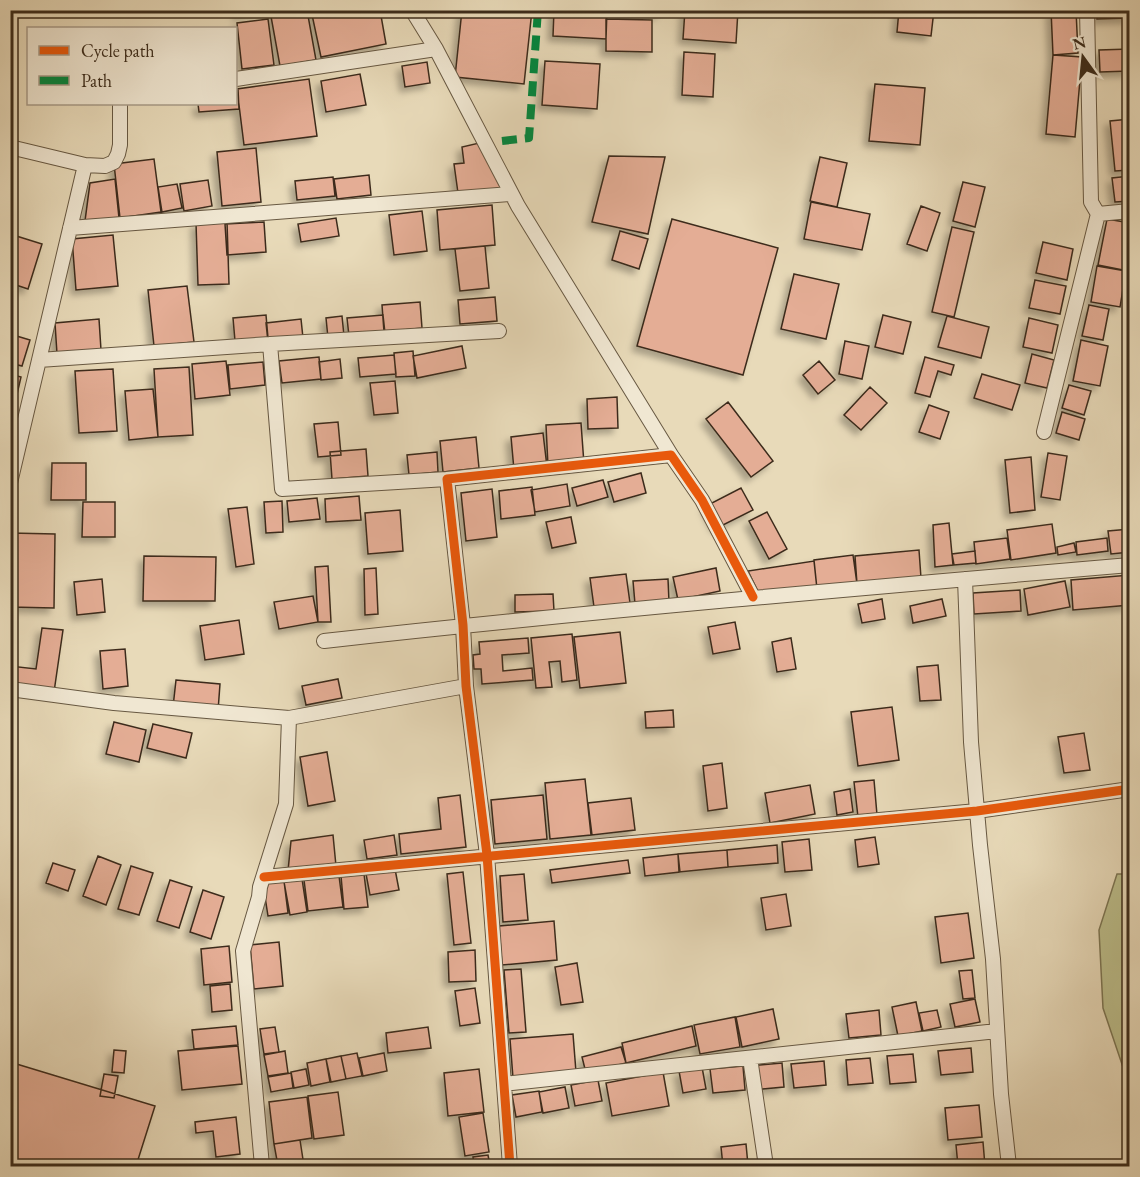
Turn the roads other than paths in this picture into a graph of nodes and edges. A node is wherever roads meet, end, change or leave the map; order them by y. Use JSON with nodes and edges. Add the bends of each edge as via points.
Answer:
{"nodes":[{"id":1,"x":412,"y":10,"type":"edge"},
{"id":2,"x":1087,"y":10,"type":"edge"},
{"id":3,"x":436,"y":49,"type":"junction"},
{"id":4,"x":237,"y":79,"type":"edge"},
{"id":5,"x":120,"y":105,"type":"edge"},
{"id":6,"x":10,"y":147,"type":"edge"},
{"id":7,"x":85,"y":165,"type":"junction"},
{"id":8,"x":511,"y":194,"type":"junction"},
{"id":9,"x":1130,"y":211,"type":"edge"},
{"id":10,"x":1098,"y":214,"type":"junction"},
{"id":11,"x":70,"y":228,"type":"junction"},
{"id":12,"x":499,"y":331,"type":"dead end"},
{"id":13,"x":270,"y":344,"type":"junction"},
{"id":14,"x":39,"y":360,"type":"junction"},
{"id":15,"x":1044,"y":432,"type":"dead end"},
{"id":16,"x":671,"y":455,"type":"junction"},
{"id":17,"x":447,"y":479,"type":"junction"},
{"id":18,"x":10,"y":483,"type":"edge"},
{"id":19,"x":1130,"y":565,"type":"edge"},
{"id":20,"x":965,"y":579,"type":"junction"},
{"id":21,"x":753,"y":597,"type":"junction"},
{"id":22,"x":463,"y":625,"type":"junction"},
{"id":23,"x":324,"y":640,"type":"dead end"},
{"id":24,"x":466,"y":686,"type":"junction"},
{"id":25,"x":10,"y":689,"type":"edge"},
{"id":26,"x":289,"y":718,"type":"junction"},
{"id":27,"x":1130,"y":789,"type":"edge"},
{"id":28,"x":977,"y":811,"type":"junction"},
{"id":29,"x":488,"y":855,"type":"junction"},
{"id":30,"x":264,"y":877,"type":"junction"},
{"id":31,"x":997,"y":1031,"type":"junction"},
{"id":32,"x":750,"y":1058,"type":"junction"},
{"id":33,"x":504,"y":1084,"type":"junction"},
{"id":34,"x":262,"y":1167,"type":"edge"},
{"id":35,"x":510,"y":1167,"type":"edge"},
{"id":36,"x":766,"y":1167,"type":"edge"},
{"id":37,"x":1009,"y":1167,"type":"edge"}],
"edges":[{"from":1,"to":3,"type":"street"},
{"from":2,"to":10,"type":"street","via":[[1091,202]]},
{"from":3,"to":4,"type":"street"},
{"from":3,"to":8,"type":"street"},
{"from":5,"to":7,"type":"street","via":[[120,145],[114,162],[105,166]]},
{"from":6,"to":7,"type":"street"},
{"from":7,"to":11,"type":"street"},
{"from":8,"to":11,"type":"street"},
{"from":8,"to":16,"type":"street"},
{"from":9,"to":10,"type":"street"},
{"from":10,"to":15,"type":"street"},
{"from":11,"to":14,"type":"street"},
{"from":12,"to":13,"type":"street"},
{"from":13,"to":14,"type":"street"},
{"from":13,"to":17,"type":"street","via":[[282,489]]},
{"from":14,"to":18,"type":"street"},
{"from":16,"to":17,"type":"street"},
{"from":16,"to":21,"type":"street","via":[[702,500]]},
{"from":17,"to":22,"type":"street"},
{"from":19,"to":20,"type":"street"},
{"from":20,"to":21,"type":"street"},
{"from":20,"to":28,"type":"street"},
{"from":21,"to":22,"type":"street"},
{"from":22,"to":23,"type":"street"},
{"from":22,"to":24,"type":"street"},
{"from":24,"to":26,"type":"street"},
{"from":24,"to":29,"type":"street"},
{"from":25,"to":26,"type":"street","via":[[114,703]]},
{"from":26,"to":30,"type":"street","via":[[286,804]]},
{"from":27,"to":28,"type":"street"},
{"from":28,"to":29,"type":"street"},
{"from":28,"to":31,"type":"street"},
{"from":29,"to":30,"type":"street"},
{"from":29,"to":33,"type":"street"},
{"from":30,"to":34,"type":"street","via":[[243,951]]},
{"from":31,"to":32,"type":"street"},
{"from":31,"to":37,"type":"street"},
{"from":32,"to":33,"type":"street"},
{"from":32,"to":36,"type":"street"},
{"from":33,"to":35,"type":"street"}]}
